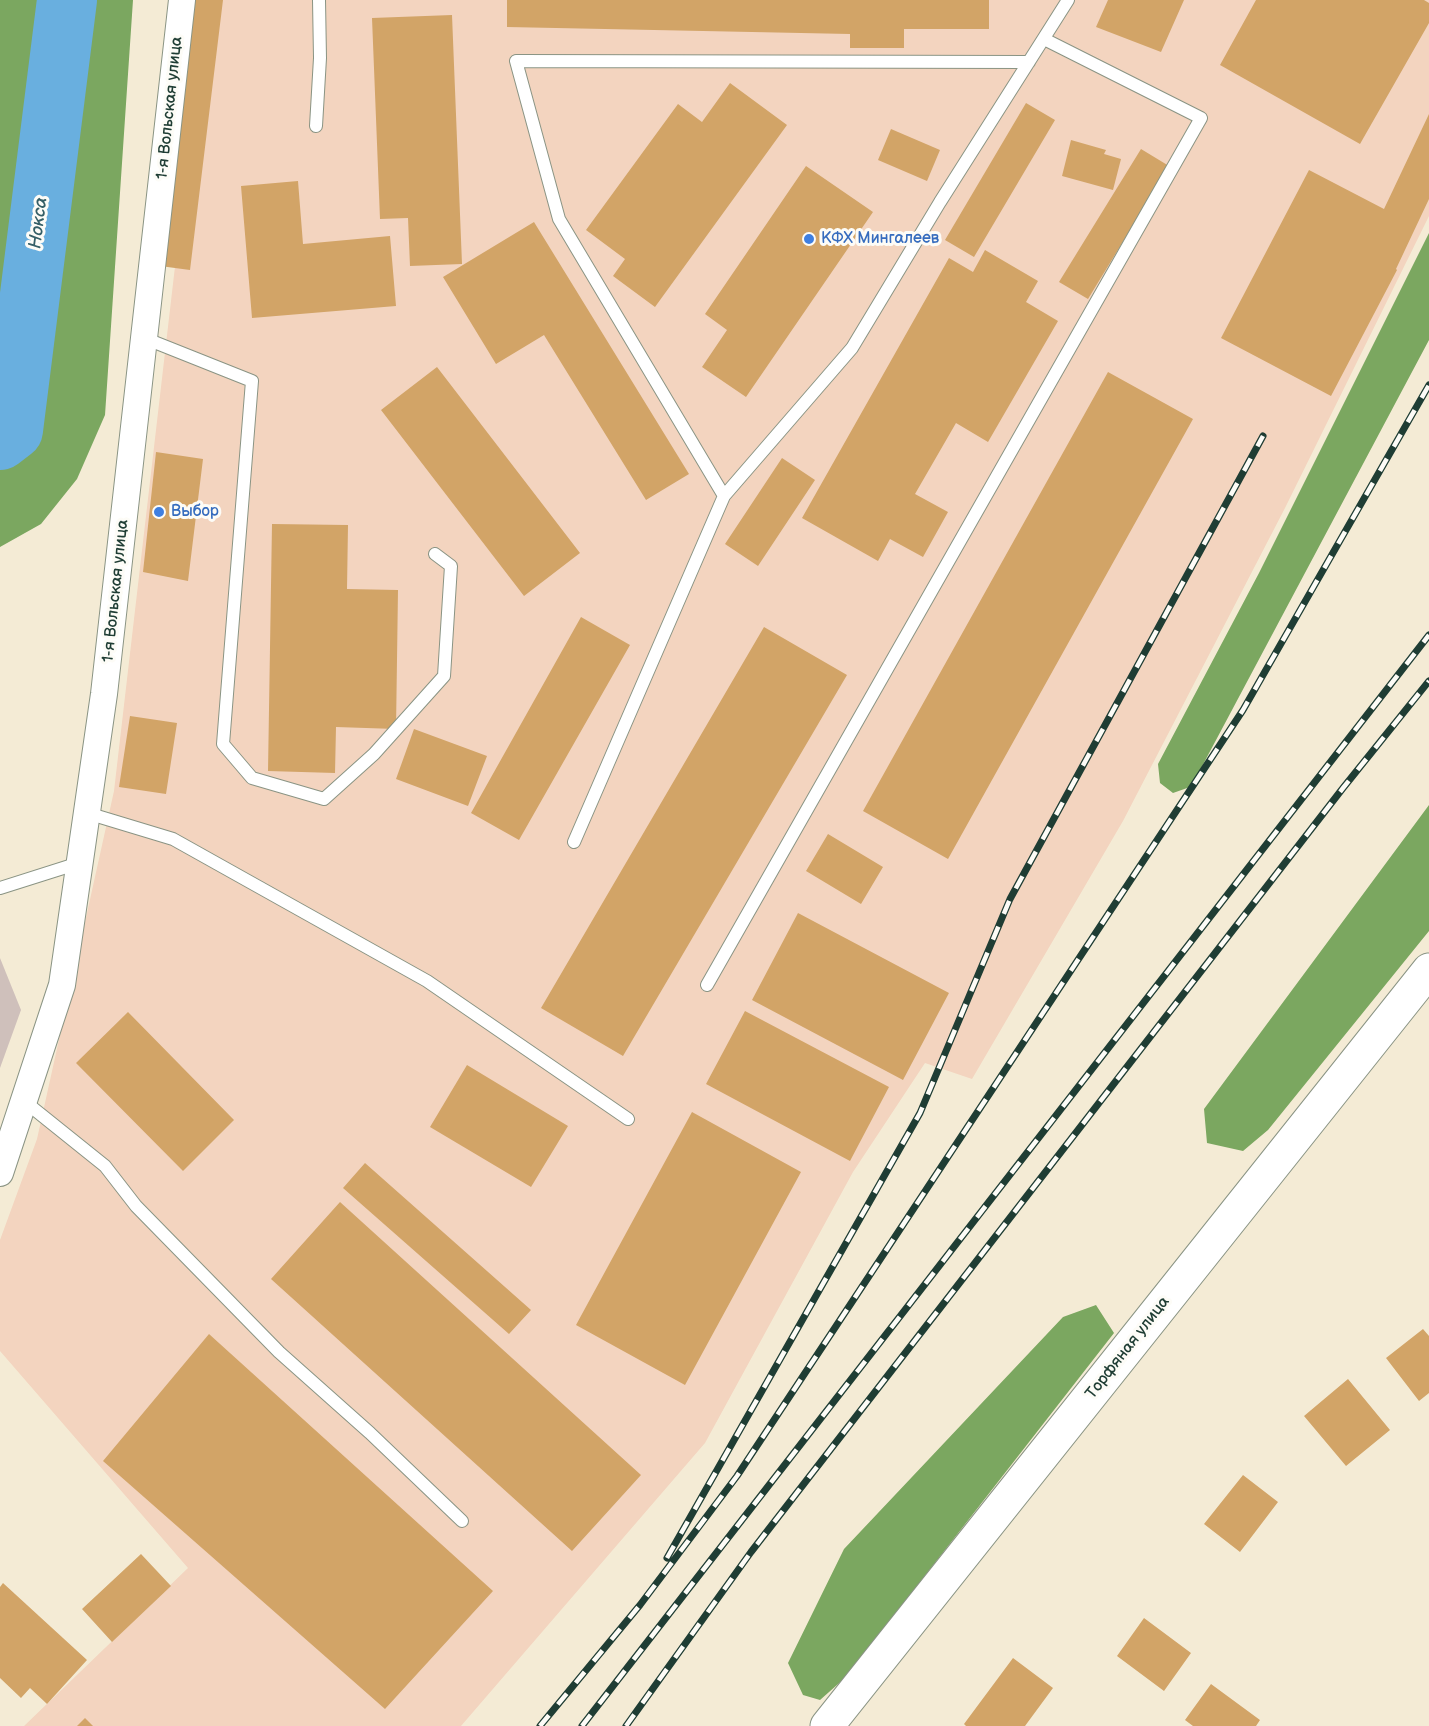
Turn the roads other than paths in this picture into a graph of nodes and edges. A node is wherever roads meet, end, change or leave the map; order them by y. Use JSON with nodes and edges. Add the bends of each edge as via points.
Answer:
{"nodes":[{"id":1,"x":182,"y":0,"type":"edge"},
{"id":2,"x":319,"y":0,"type":"edge"},
{"id":3,"x":1068,"y":0,"type":"edge"},
{"id":4,"x":1044,"y":39,"type":"junction"},
{"id":5,"x":1029,"y":62,"type":"junction"},
{"id":6,"x":316,"y":126,"type":"dead end"},
{"id":7,"x":144,"y":338,"type":"junction"},
{"id":8,"x":724,"y":496,"type":"junction"},
{"id":9,"x":435,"y":554,"type":"dead end"},
{"id":10,"x":87,"y":813,"type":"junction"},
{"id":11,"x":574,"y":842,"type":"dead end"},
{"id":12,"x":79,"y":863,"type":"junction"},
{"id":13,"x":0,"y":888,"type":"edge"},
{"id":14,"x":1429,"y":970,"type":"edge"},
{"id":15,"x":707,"y":986,"type":"dead end"},
{"id":16,"x":24,"y":1101,"type":"junction"},
{"id":17,"x":628,"y":1119,"type":"dead end"},
{"id":18,"x":0,"y":1173,"type":"edge"},
{"id":19,"x":462,"y":1521,"type":"dead end"},
{"id":20,"x":827,"y":1726,"type":"edge"}],
"edges":[{"from":1,"to":7,"type":"street","name":"1-я Вольская улица"},
{"from":2,"to":6,"type":"lane"},
{"from":3,"to":4,"type":"lane"},
{"from":4,"to":5,"type":"lane"},
{"from":4,"to":15,"type":"lane","via":[[1201,118]]},
{"from":5,"to":8,"type":"lane","via":[[852,348]]},
{"from":5,"to":8,"type":"lane","via":[[516,61],[559,219]]},
{"from":7,"to":9,"type":"lane","via":[[252,381],[223,744],[252,778],[324,799],[374,754],[444,676],[451,566]]},
{"from":7,"to":10,"type":"street","name":"1-я Вольская улица"},
{"from":8,"to":11,"type":"lane"},
{"from":10,"to":12,"type":"street","name":"1-я Вольская улица"},
{"from":10,"to":17,"type":"lane","via":[[173,839],[417,975]]},
{"from":12,"to":13,"type":"lane"},
{"from":12,"to":16,"type":"street","name":"1-я Вольская улица","via":[[62,985]]},
{"from":14,"to":20,"type":"street","name":"Торфяная улица"},
{"from":16,"to":18,"type":"street","name":"1-я Вольская улица"},
{"from":16,"to":19,"type":"lane","via":[[105,1166],[136,1206],[279,1352]]}]}
